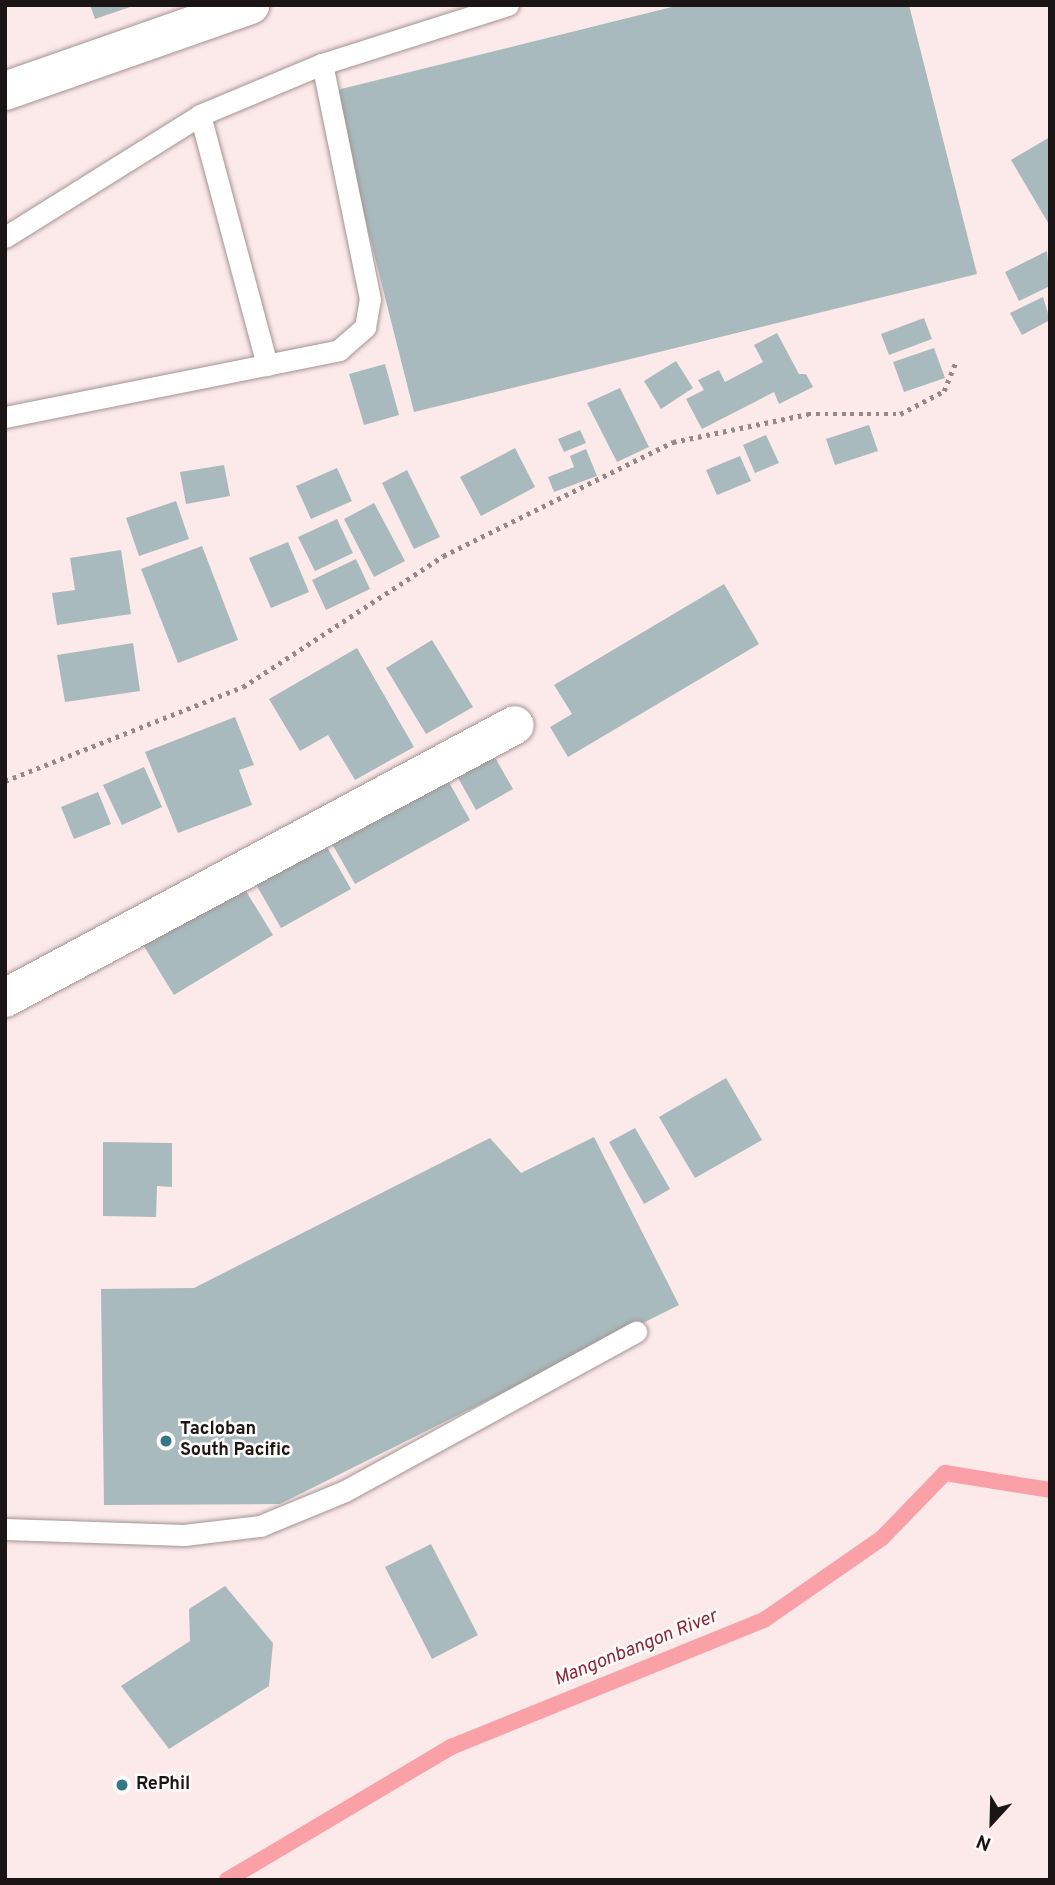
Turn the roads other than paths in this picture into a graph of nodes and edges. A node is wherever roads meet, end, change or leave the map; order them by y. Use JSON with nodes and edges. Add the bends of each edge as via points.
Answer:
{"nodes":[{"id":1,"x":250,"y":5,"type":"edge"},
{"id":2,"x":508,"y":5,"type":"edge"},
{"id":3,"x":323,"y":64,"type":"junction"},
{"id":4,"x":5,"y":91,"type":"edge"},
{"id":5,"x":200,"y":115,"type":"junction"},
{"id":6,"x":5,"y":237,"type":"edge"},
{"id":7,"x":267,"y":365,"type":"junction"},
{"id":8,"x":5,"y":417,"type":"edge"},
{"id":9,"x":515,"y":724,"type":"dead end"},
{"id":10,"x":5,"y":998,"type":"edge"},
{"id":11,"x":636,"y":1332,"type":"dead end"},
{"id":12,"x":5,"y":1529,"type":"edge"}],
"edges":[{"from":1,"to":4,"type":"street"},
{"from":2,"to":3,"type":"lane"},
{"from":3,"to":5,"type":"lane"},
{"from":3,"to":7,"type":"lane","via":[[370,299],[366,318],[339,350]]},
{"from":5,"to":6,"type":"lane"},
{"from":5,"to":7,"type":"lane"},
{"from":7,"to":8,"type":"lane"},
{"from":9,"to":10,"type":"street"},
{"from":11,"to":12,"type":"lane","via":[[345,1491],[260,1526],[184,1535]]}]}
